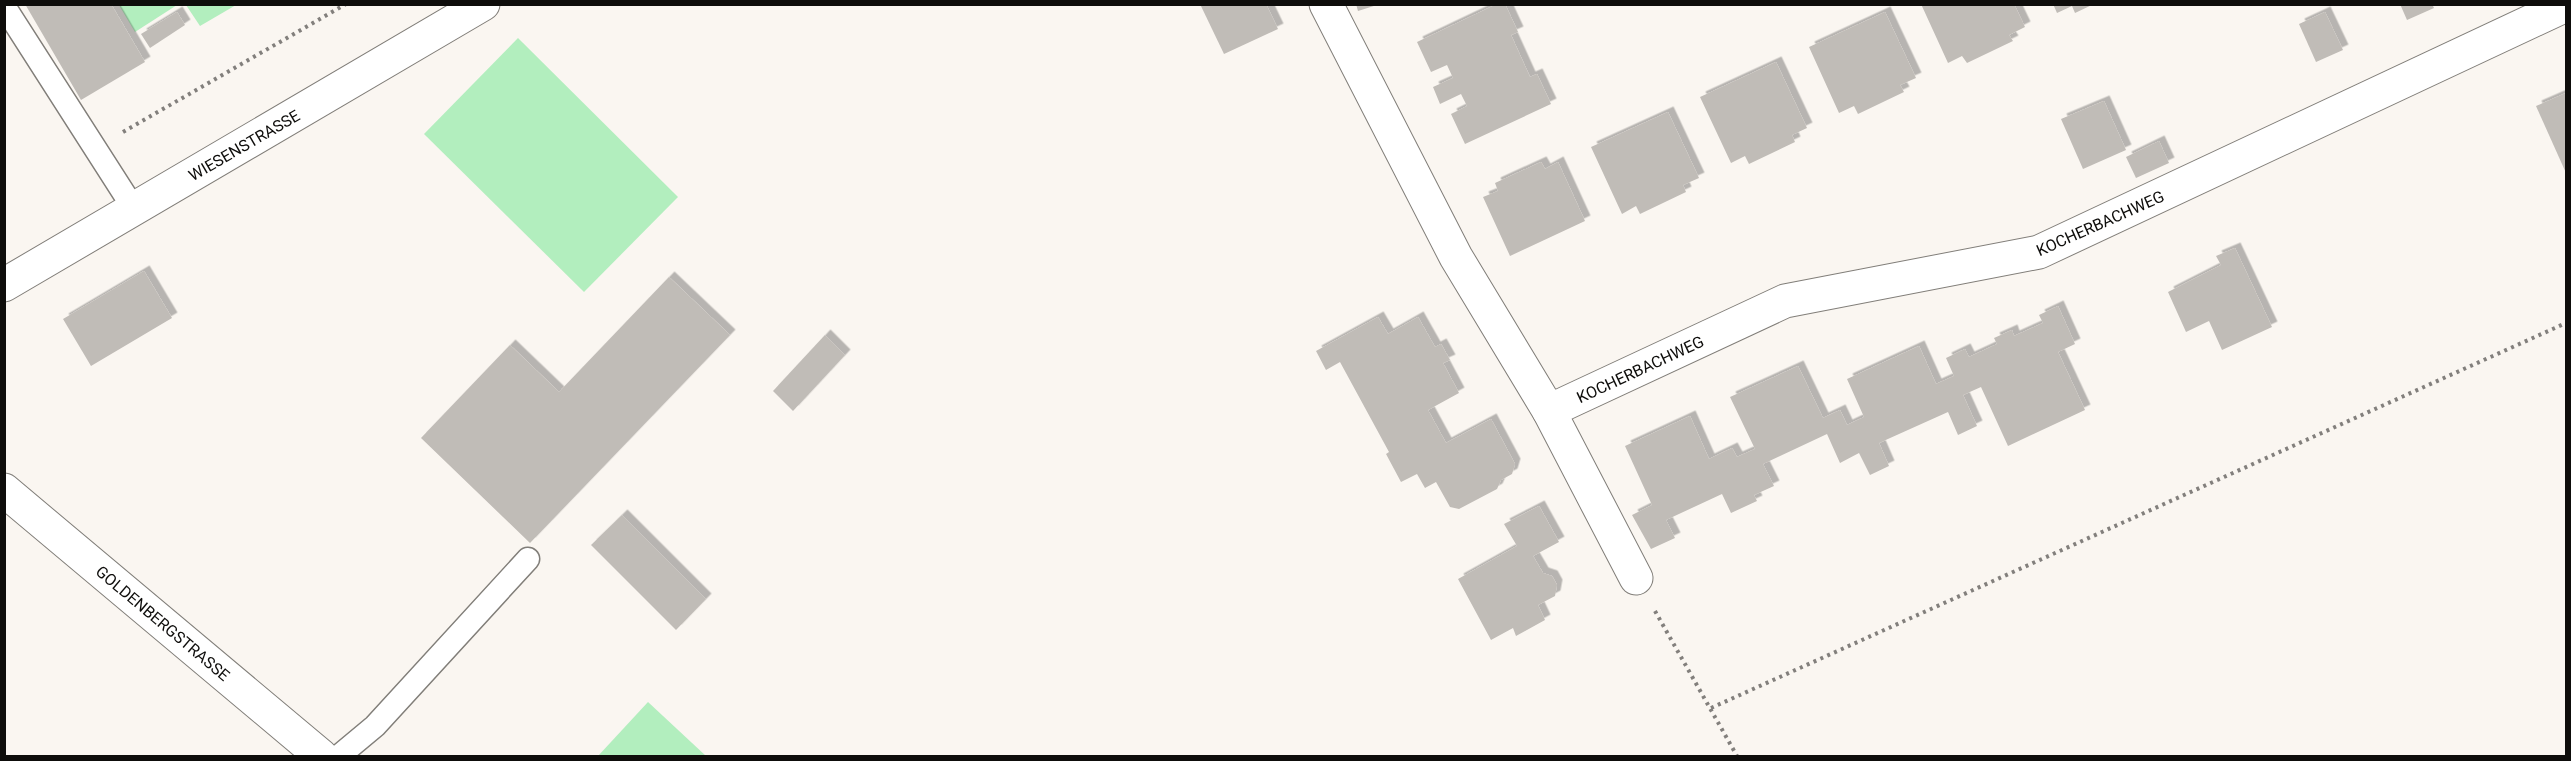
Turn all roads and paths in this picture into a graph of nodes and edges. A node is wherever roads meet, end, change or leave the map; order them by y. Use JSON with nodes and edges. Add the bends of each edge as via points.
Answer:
{"nodes":[{"id":1,"x":346,"y":4,"type":"edge"},
{"id":2,"x":483,"y":4,"type":"edge"},
{"id":3,"x":1326,"y":4,"type":"edge"},
{"id":4,"x":2566,"y":5,"type":"edge"},
{"id":5,"x":4,"y":6,"type":"edge"},
{"id":6,"x":94,"y":148,"type":"junction"},
{"id":7,"x":134,"y":209,"type":"junction"},
{"id":8,"x":4,"y":285,"type":"edge"},
{"id":9,"x":2566,"y":323,"type":"edge"},
{"id":10,"x":1549,"y":411,"type":"junction"},
{"id":11,"x":4,"y":490,"type":"edge"},
{"id":12,"x":528,"y":559,"type":"dead end"},
{"id":13,"x":1636,"y":578,"type":"joint"},
{"id":14,"x":1711,"y":708,"type":"junction"},
{"id":15,"x":321,"y":756,"type":"edge"},
{"id":16,"x":339,"y":756,"type":"edge"},
{"id":17,"x":1737,"y":756,"type":"edge"}],
"edges":[{"from":1,"to":6,"type":"path"},
{"from":2,"to":7,"type":"street","name":"WIESENSTRASSE"},
{"from":3,"to":10,"type":"street","via":[[1456,257]]},
{"from":4,"to":10,"type":"street","name":"KOCHERBACHWEG","via":[[2039,252],[1785,301]]},
{"from":5,"to":6,"type":"lane"},
{"from":6,"to":7,"type":"lane"},
{"from":7,"to":8,"type":"street","name":"WIESENSTRASSE"},
{"from":9,"to":14,"type":"path"},
{"from":10,"to":13,"type":"street"},
{"from":11,"to":15,"type":"street","name":"GOLDENBERGSTRASSE"},
{"from":12,"to":16,"type":"lane","via":[[375,726]]},
{"from":13,"to":14,"type":"path"},
{"from":14,"to":17,"type":"path"}]}
